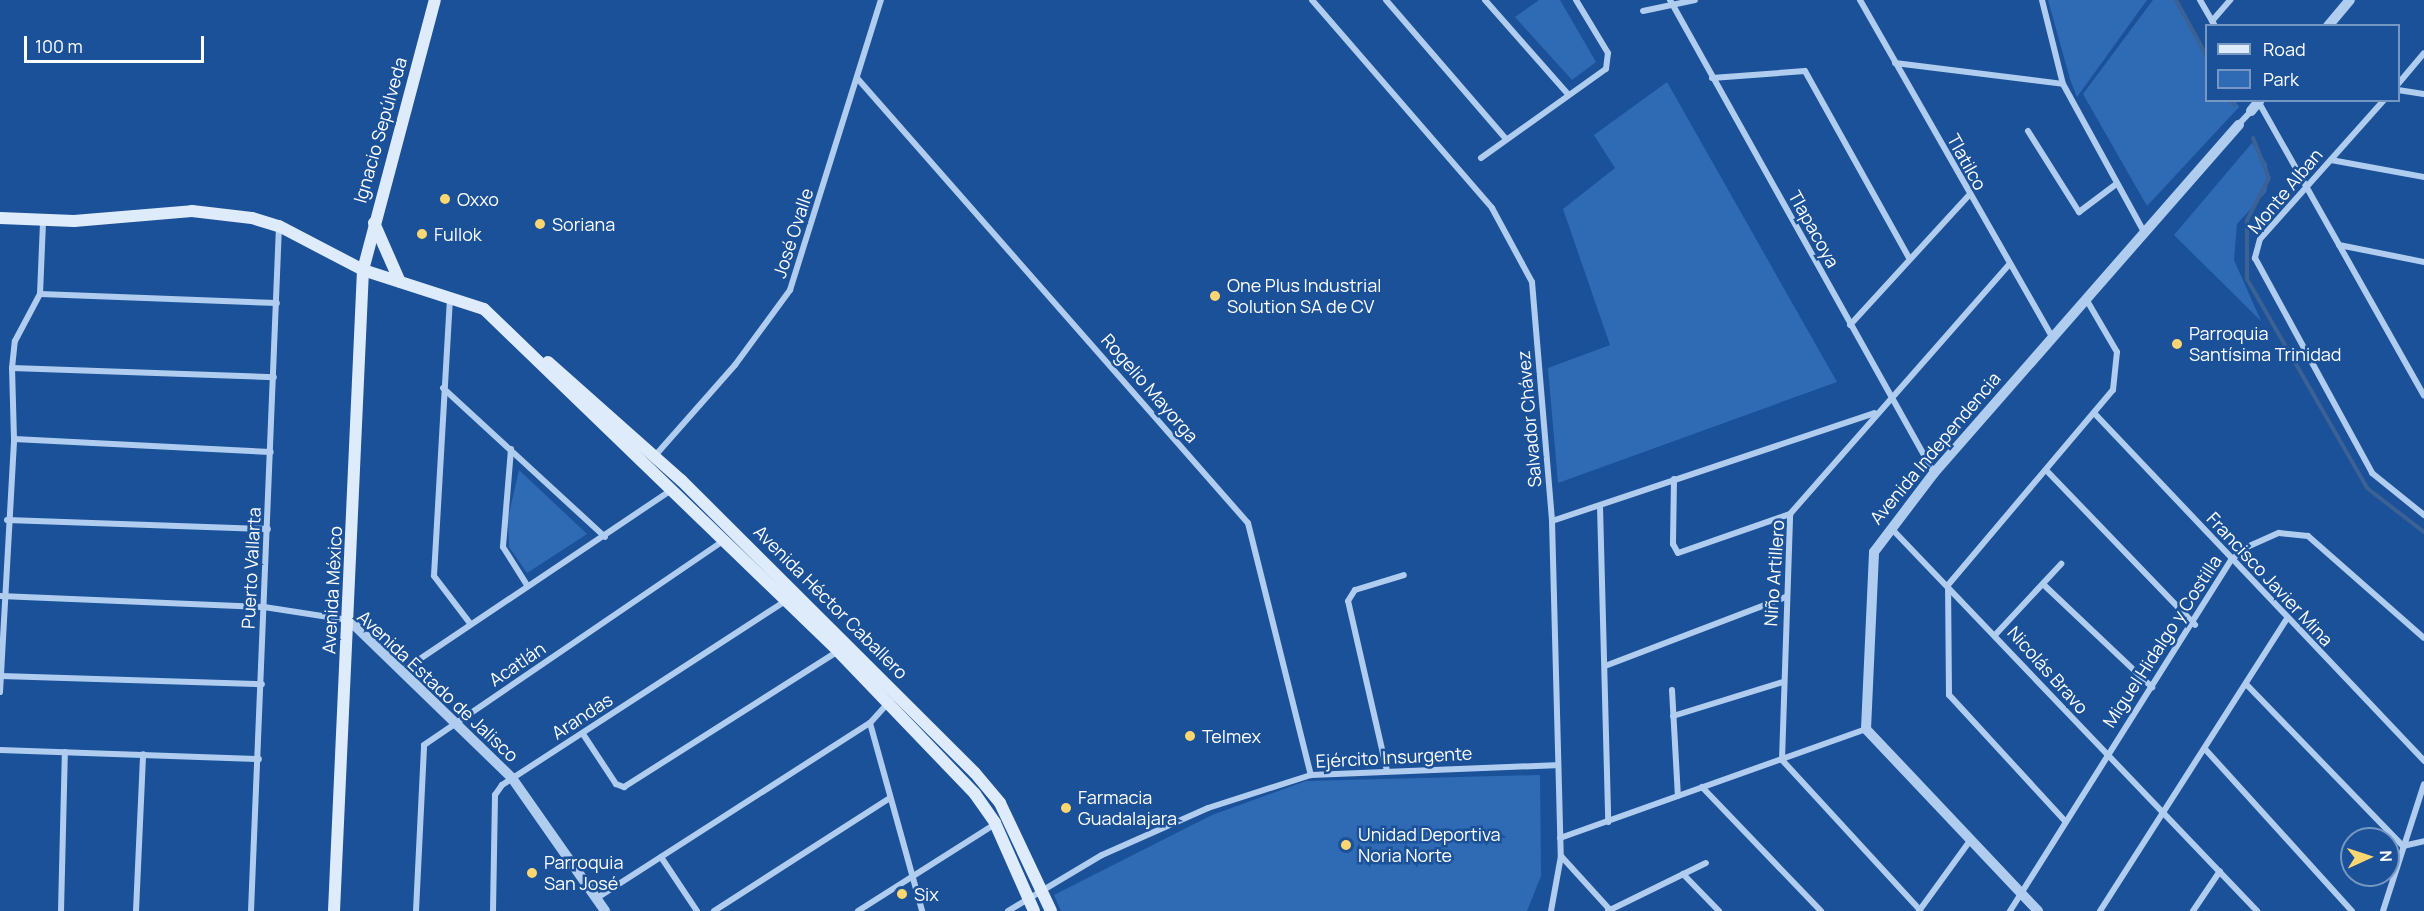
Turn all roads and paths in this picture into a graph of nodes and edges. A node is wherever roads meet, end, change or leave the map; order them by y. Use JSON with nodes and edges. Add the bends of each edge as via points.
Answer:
{"nodes":[{"id":1,"x":435,"y":0,"type":"edge"},
{"id":2,"x":881,"y":0,"type":"edge"},
{"id":3,"x":1311,"y":0,"type":"edge"},
{"id":4,"x":1386,"y":0,"type":"edge"},
{"id":5,"x":1485,"y":0,"type":"edge"},
{"id":6,"x":1576,"y":0,"type":"edge"},
{"id":7,"x":1695,"y":0,"type":"edge"},
{"id":8,"x":1860,"y":0,"type":"edge"},
{"id":9,"x":2042,"y":0,"type":"edge"},
{"id":10,"x":2200,"y":0,"type":"edge"},
{"id":11,"x":2230,"y":0,"type":"edge"},
{"id":12,"x":2350,"y":0,"type":"edge"},
{"id":13,"x":1671,"y":2,"type":"edge"},
{"id":14,"x":1642,"y":10,"type":"dead end"},
{"id":15,"x":2213,"y":23,"type":"edge"},
{"id":16,"x":2330,"y":24,"type":"edge"},
{"id":17,"x":2424,"y":53,"type":"edge"},
{"id":18,"x":1895,"y":63,"type":"junction"},
{"id":19,"x":857,"y":78,"type":"junction"},
{"id":20,"x":1712,"y":78,"type":"junction"},
{"id":21,"x":2400,"y":82,"type":"edge"},
{"id":22,"x":2063,"y":84,"type":"junction"},
{"id":23,"x":2400,"y":90,"type":"edge"},
{"id":24,"x":1568,"y":94,"type":"junction"},
{"id":25,"x":2424,"y":94,"type":"edge"},
{"id":26,"x":2258,"y":102,"type":"edge"},
{"id":27,"x":2260,"y":102,"type":"edge"},
{"id":28,"x":2382,"y":102,"type":"edge"},
{"id":29,"x":2251,"y":111,"type":"joint"},
{"id":30,"x":2239,"y":124,"type":"joint"},
{"id":31,"x":2028,"y":131,"type":"dead end"},
{"id":32,"x":1506,"y":139,"type":"junction"},
{"id":33,"x":1481,"y":158,"type":"dead end"},
{"id":34,"x":2331,"y":160,"type":"junction"},
{"id":35,"x":2424,"y":177,"type":"edge"},
{"id":36,"x":2115,"y":185,"type":"junction"},
{"id":37,"x":2305,"y":185,"type":"junction"},
{"id":38,"x":1969,"y":195,"type":"junction"},
{"id":39,"x":0,"y":218,"type":"edge"},
{"id":40,"x":373,"y":220,"type":"junction"},
{"id":41,"x":43,"y":221,"type":"junction"},
{"id":42,"x":279,"y":226,"type":"junction"},
{"id":43,"x":2144,"y":232,"type":"junction"},
{"id":44,"x":2339,"y":246,"type":"junction"},
{"id":45,"x":1909,"y":258,"type":"junction"},
{"id":46,"x":2424,"y":262,"type":"edge"},
{"id":47,"x":2009,"y":265,"type":"junction"},
{"id":48,"x":363,"y":270,"type":"junction"},
{"id":49,"x":400,"y":282,"type":"junction"},
{"id":50,"x":40,"y":294,"type":"junction"},
{"id":51,"x":450,"y":297,"type":"junction"},
{"id":52,"x":2086,"y":299,"type":"junction"},
{"id":53,"x":277,"y":303,"type":"junction"},
{"id":54,"x":1850,"y":325,"type":"junction"},
{"id":55,"x":2052,"y":336,"type":"junction"},
{"id":56,"x":539,"y":357,"type":"junction"},
{"id":57,"x":12,"y":368,"type":"junction"},
{"id":58,"x":274,"y":377,"type":"junction"},
{"id":59,"x":443,"y":388,"type":"junction"},
{"id":60,"x":2424,"y":396,"type":"edge"},
{"id":61,"x":1888,"y":397,"type":"junction"},
{"id":62,"x":1875,"y":413,"type":"junction"},
{"id":63,"x":2096,"y":415,"type":"junction"},
{"id":64,"x":14,"y":439,"type":"junction"},
{"id":65,"x":511,"y":449,"type":"junction"},
{"id":66,"x":272,"y":452,"type":"junction"},
{"id":67,"x":656,"y":456,"type":"junction"},
{"id":68,"x":645,"y":466,"type":"junction"},
{"id":69,"x":2046,"y":470,"type":"junction"},
{"id":70,"x":1934,"y":473,"type":"junction"},
{"id":71,"x":1674,"y":479,"type":"junction"},
{"id":72,"x":681,"y":480,"type":"junction"},
{"id":73,"x":671,"y":490,"type":"junction"},
{"id":74,"x":1600,"y":506,"type":"junction"},
{"id":75,"x":1790,"y":514,"type":"junction"},
{"id":76,"x":2424,"y":515,"type":"edge"},
{"id":77,"x":7,"y":520,"type":"junction"},
{"id":78,"x":1552,"y":521,"type":"junction"},
{"id":79,"x":1891,"y":527,"type":"junction"},
{"id":80,"x":268,"y":529,"type":"junction"},
{"id":81,"x":729,"y":536,"type":"junction"},
{"id":82,"x":605,"y":537,"type":"junction"},
{"id":83,"x":2231,"y":560,"type":"junction"},
{"id":84,"x":2061,"y":564,"type":"dead end"},
{"id":85,"x":1404,"y":575,"type":"dead end"},
{"id":86,"x":527,"y":585,"type":"junction"},
{"id":87,"x":1948,"y":585,"type":"junction"},
{"id":88,"x":2044,"y":585,"type":"junction"},
{"id":89,"x":2,"y":596,"type":"edge"},
{"id":90,"x":1786,"y":597,"type":"junction"},
{"id":91,"x":785,"y":601,"type":"junction"},
{"id":92,"x":264,"y":607,"type":"junction"},
{"id":93,"x":349,"y":620,"type":"junction"},
{"id":94,"x":2287,"y":620,"type":"junction"},
{"id":95,"x":469,"y":622,"type":"junction"},
{"id":96,"x":2195,"y":625,"type":"junction"},
{"id":97,"x":1996,"y":634,"type":"junction"},
{"id":98,"x":2424,"y":638,"type":"edge"},
{"id":99,"x":841,"y":646,"type":"junction"},
{"id":100,"x":1605,"y":666,"type":"junction"},
{"id":101,"x":402,"y":671,"type":"junction"},
{"id":102,"x":1,"y":676,"type":"edge"},
{"id":103,"x":1783,"y":682,"type":"junction"},
{"id":104,"x":262,"y":684,"type":"junction"},
{"id":105,"x":2246,"y":684,"type":"junction"},
{"id":106,"x":2152,"y":687,"type":"junction"},
{"id":107,"x":1672,"y":690,"type":"dead end"},
{"id":108,"x":0,"y":692,"type":"edge"},
{"id":109,"x":897,"y":694,"type":"junction"},
{"id":110,"x":887,"y":704,"type":"junction"},
{"id":111,"x":1673,"y":716,"type":"junction"},
{"id":112,"x":870,"y":723,"type":"junction"},
{"id":113,"x":456,"y":724,"type":"junction"},
{"id":114,"x":1866,"y":729,"type":"junction"},
{"id":115,"x":583,"y":734,"type":"junction"},
{"id":116,"x":2205,"y":749,"type":"junction"},
{"id":117,"x":0,"y":750,"type":"edge"},
{"id":118,"x":65,"y":752,"type":"junction"},
{"id":119,"x":143,"y":754,"type":"junction"},
{"id":120,"x":2104,"y":756,"type":"junction"},
{"id":121,"x":259,"y":759,"type":"junction"},
{"id":122,"x":1782,"y":760,"type":"junction"},
{"id":123,"x":2424,"y":761,"type":"edge"},
{"id":124,"x":1555,"y":765,"type":"junction"},
{"id":125,"x":1387,"y":771,"type":"junction"},
{"id":126,"x":1311,"y":775,"type":"junction"},
{"id":127,"x":512,"y":778,"type":"junction"},
{"id":128,"x":2424,"y":784,"type":"edge"},
{"id":129,"x":1702,"y":787,"type":"junction"},
{"id":130,"x":1678,"y":796,"type":"junction"},
{"id":131,"x":890,"y":798,"type":"junction"},
{"id":132,"x":1000,"y":803,"type":"junction"},
{"id":133,"x":988,"y":810,"type":"junction"},
{"id":134,"x":2163,"y":814,"type":"junction"},
{"id":135,"x":2065,"y":821,"type":"junction"},
{"id":136,"x":1608,"y":822,"type":"junction"},
{"id":137,"x":995,"y":823,"type":"junction"},
{"id":138,"x":1560,"y":838,"type":"junction"},
{"id":139,"x":2424,"y":841,"type":"edge"},
{"id":140,"x":1969,"y":842,"type":"junction"},
{"id":141,"x":2403,"y":846,"type":"junction"},
{"id":142,"x":1561,"y":856,"type":"junction"},
{"id":143,"x":661,"y":857,"type":"junction"},
{"id":144,"x":1706,"y":863,"type":"dead end"},
{"id":145,"x":2220,"y":871,"type":"junction"},
{"id":146,"x":1683,"y":874,"type":"junction"},
{"id":147,"x":912,"y":876,"type":"junction"},
{"id":148,"x":1042,"y":890,"type":"junction"},
{"id":149,"x":2021,"y":894,"type":"junction"},
{"id":150,"x":597,"y":898,"type":"junction"},
{"id":151,"x":1028,"y":898,"type":"junction"},
{"id":152,"x":1609,"y":910,"type":"edge"},
{"id":153,"x":61,"y":911,"type":"edge"},
{"id":154,"x":136,"y":911,"type":"edge"},
{"id":155,"x":251,"y":911,"type":"edge"},
{"id":156,"x":334,"y":911,"type":"edge"},
{"id":157,"x":416,"y":911,"type":"edge"},
{"id":158,"x":493,"y":911,"type":"edge"},
{"id":159,"x":605,"y":911,"type":"edge"},
{"id":160,"x":697,"y":911,"type":"edge"},
{"id":161,"x":714,"y":911,"type":"edge"},
{"id":162,"x":858,"y":911,"type":"edge"},
{"id":163,"x":922,"y":911,"type":"edge"},
{"id":164,"x":1008,"y":911,"type":"edge"},
{"id":165,"x":1034,"y":911,"type":"edge"},
{"id":166,"x":1051,"y":911,"type":"edge"},
{"id":167,"x":1551,"y":911,"type":"edge"},
{"id":168,"x":1719,"y":911,"type":"edge"},
{"id":169,"x":1821,"y":911,"type":"edge"},
{"id":170,"x":1919,"y":911,"type":"edge"},
{"id":171,"x":2010,"y":911,"type":"edge"},
{"id":172,"x":2038,"y":911,"type":"edge"},
{"id":173,"x":2100,"y":911,"type":"edge"},
{"id":174,"x":2193,"y":911,"type":"edge"},
{"id":175,"x":2257,"y":911,"type":"edge"},
{"id":176,"x":2352,"y":911,"type":"edge"},
{"id":177,"x":2383,"y":911,"type":"edge"}],
"edges":[{"from":1,"to":40,"type":"main road","name":"Ignacio Sepúlveda"},
{"from":2,"to":19,"type":"street","name":"José Ovalle"},
{"from":3,"to":78,"type":"street","name":"Salvador Chávez","via":[[1492,208],[1527,266]]},
{"from":4,"to":32,"type":"street"},
{"from":5,"to":24,"type":"street"},
{"from":6,"to":24,"type":"street","via":[[1609,60],[1606,69]]},
{"from":7,"to":13,"type":"street"},
{"from":8,"to":18,"type":"street","name":"Tlatilco"},
{"from":9,"to":22,"type":"street"},
{"from":10,"to":15,"type":"street"},
{"from":11,"to":15,"type":"street"},
{"from":12,"to":16,"type":"street"},
{"from":13,"to":14,"type":"street"},
{"from":13,"to":20,"type":"street","name":"Tlapacoya"},
{"from":17,"to":21,"type":"street"},
{"from":18,"to":22,"type":"street"},
{"from":18,"to":38,"type":"street","name":"Tlatilco"},
{"from":19,"to":67,"type":"street","name":"José Ovalle","via":[[790,290],[735,365]]},
{"from":19,"to":126,"type":"street","name":"Rogelio Mayorga","via":[[1248,523]]},
{"from":20,"to":45,"type":"street","via":[[1805,71]]},
{"from":20,"to":54,"type":"street","name":"Tlapacoya"},
{"from":22,"to":36,"type":"street"},
{"from":23,"to":25,"type":"street"},
{"from":24,"to":32,"type":"street"},
{"from":26,"to":29,"type":"street","name":"Avenida Independencia"},
{"from":27,"to":37,"type":"street"},
{"from":28,"to":34,"type":"street","name":"Monte Alban"},
{"from":29,"to":30,"type":"street","name":"Avenida Independencia"},
{"from":30,"to":43,"type":"street","name":"Avenida Independencia"},
{"from":31,"to":36,"type":"street","via":[[2079,212]]},
{"from":32,"to":33,"type":"street"},
{"from":34,"to":35,"type":"street"},
{"from":34,"to":37,"type":"street","name":"Monte Alban"},
{"from":36,"to":43,"type":"street"},
{"from":37,"to":44,"type":"street"},
{"from":37,"to":76,"type":"street","name":"Monte Alban","via":[[2260,239],[2257,267],[2372,473]]},
{"from":38,"to":45,"type":"street"},
{"from":38,"to":47,"type":"street","name":"Tlatilco"},
{"from":39,"to":41,"type":"main road","name":"Avenida Héctor Caballero"},
{"from":40,"to":48,"type":"main road","name":"Ignacio Sepúlveda"},
{"from":40,"to":49,"type":"main road"},
{"from":41,"to":42,"type":"main road","name":"Avenida Héctor Caballero","via":[[192,211]]},
{"from":41,"to":50,"type":"street"},
{"from":42,"to":48,"type":"main road","name":"Avenida Héctor Caballero"},
{"from":42,"to":53,"type":"street","name":"Puerto Vallarta"},
{"from":43,"to":52,"type":"street","name":"Avenida Independencia"},
{"from":44,"to":46,"type":"street"},
{"from":44,"to":60,"type":"street"},
{"from":45,"to":54,"type":"street"},
{"from":47,"to":55,"type":"street","name":"Tlatilco"},
{"from":47,"to":61,"type":"street","name":"Niño Artillero"},
{"from":48,"to":49,"type":"main road","name":"Avenida Héctor Caballero"},
{"from":48,"to":93,"type":"main road","name":"Avenida México"},
{"from":49,"to":51,"type":"main road","name":"Avenida Héctor Caballero"},
{"from":50,"to":53,"type":"street"},
{"from":50,"to":57,"type":"street","via":[[15,341]]},
{"from":51,"to":56,"type":"main road","name":"Avenida Héctor Caballero","via":[[484,309]]},
{"from":51,"to":59,"type":"street"},
{"from":52,"to":55,"type":"street","name":"Avenida Independencia"},
{"from":52,"to":63,"type":"street","via":[[2116,352],[2113,390]]},
{"from":53,"to":58,"type":"street","name":"Puerto Vallarta"},
{"from":54,"to":61,"type":"street","name":"Tlapacoya"},
{"from":55,"to":70,"type":"street","name":"Avenida Independencia"},
{"from":56,"to":67,"type":"main road","name":"Avenida Héctor Caballero","via":[[570,376]]},
{"from":56,"to":68,"type":"main road","name":"Avenida Héctor Caballero"},
{"from":57,"to":58,"type":"street"},
{"from":57,"to":64,"type":"street"},
{"from":58,"to":66,"type":"street","name":"Puerto Vallarta"},
{"from":59,"to":65,"type":"street"},
{"from":59,"to":95,"type":"street","via":[[434,576]]},
{"from":61,"to":62,"type":"street","name":"Niño Artillero"},
{"from":61,"to":70,"type":"street","name":"Tlapacoya"},
{"from":62,"to":71,"type":"street"},
{"from":62,"to":75,"type":"street","name":"Niño Artillero"},
{"from":63,"to":69,"type":"street"},
{"from":63,"to":83,"type":"street","name":"Francisco Javier Mina"},
{"from":64,"to":66,"type":"street"},
{"from":64,"to":77,"type":"street"},
{"from":65,"to":82,"type":"street"},
{"from":65,"to":86,"type":"street","via":[[503,547]]},
{"from":66,"to":80,"type":"street","name":"Puerto Vallarta"},
{"from":67,"to":68,"type":"street","name":"José Ovalle"},
{"from":67,"to":72,"type":"main road","name":"Avenida Héctor Caballero"},
{"from":68,"to":73,"type":"main road","name":"Avenida Héctor Caballero"},
{"from":69,"to":87,"type":"street"},
{"from":69,"to":96,"type":"street"},
{"from":70,"to":79,"type":"street","name":"Avenida Independencia"},
{"from":71,"to":74,"type":"street"},
{"from":71,"to":75,"type":"street","via":[[1673,544],[1678,553]]},
{"from":72,"to":73,"type":"street"},
{"from":72,"to":81,"type":"main road","name":"Avenida Héctor Caballero"},
{"from":73,"to":81,"type":"main road","name":"Avenida Héctor Caballero"},
{"from":73,"to":82,"type":"street"},
{"from":74,"to":78,"type":"street"},
{"from":74,"to":100,"type":"street"},
{"from":75,"to":90,"type":"street","name":"Niño Artillero"},
{"from":77,"to":80,"type":"street"},
{"from":77,"to":89,"type":"street"},
{"from":78,"to":124,"type":"street","name":"Salvador Chávez"},
{"from":79,"to":87,"type":"street","name":"Nicolás Bravo"},
{"from":79,"to":114,"type":"street","name":"Avenida Independencia","via":[[1873,558]]},
{"from":80,"to":92,"type":"street","name":"Puerto Vallarta"},
{"from":81,"to":91,"type":"main road","name":"Avenida Héctor Caballero"},
{"from":81,"to":99,"type":"main road","name":"Avenida Héctor Caballero"},
{"from":81,"to":113,"type":"street","name":"Acatlán"},
{"from":82,"to":86,"type":"street"},
{"from":83,"to":94,"type":"street","name":"Francisco Javier Mina"},
{"from":83,"to":96,"type":"street","name":"Miguel Hidalgo y Costilla"},
{"from":83,"to":98,"type":"street","name":"Miguel Hidalgo y Costilla","via":[[2247,546],[2279,533],[2308,536]]},
{"from":84,"to":88,"type":"street"},
{"from":85,"to":125,"type":"street","via":[[1355,590],[1348,601]]},
{"from":86,"to":95,"type":"street"},
{"from":87,"to":97,"type":"street","name":"Nicolás Bravo"},
{"from":87,"to":135,"type":"street","via":[[1949,695]]},
{"from":88,"to":97,"type":"street"},
{"from":88,"to":106,"type":"street"},
{"from":89,"to":92,"type":"street","name":"Avenida Estado de Jalisco"},
{"from":89,"to":102,"type":"street"},
{"from":90,"to":100,"type":"street"},
{"from":90,"to":103,"type":"street","name":"Niño Artillero"},
{"from":91,"to":99,"type":"main road","name":"Avenida Héctor Caballero"},
{"from":91,"to":115,"type":"street","name":"Arandas"},
{"from":92,"to":93,"type":"street","name":"Avenida Estado de Jalisco"},
{"from":92,"to":104,"type":"street","name":"Puerto Vallarta"},
{"from":93,"to":101,"type":"street","name":"Avenida Estado de Jalisco"},
{"from":93,"to":156,"type":"main road","name":"Avenida México"},
{"from":94,"to":105,"type":"street"},
{"from":94,"to":123,"type":"street","name":"Francisco Javier Mina"},
{"from":95,"to":101,"type":"street"},
{"from":96,"to":106,"type":"street","name":"Miguel Hidalgo y Costilla"},
{"from":97,"to":120,"type":"street","name":"Nicolás Bravo"},
{"from":99,"to":109,"type":"main road","name":"Avenida Héctor Caballero"},
{"from":99,"to":110,"type":"main road","name":"Avenida Héctor Caballero"},
{"from":99,"to":115,"type":"street","via":[[624,787],[616,784]]},
{"from":100,"to":136,"type":"street"},
{"from":101,"to":113,"type":"street","name":"Avenida Estado de Jalisco"},
{"from":102,"to":104,"type":"street"},
{"from":102,"to":108,"type":"street"},
{"from":103,"to":111,"type":"street"},
{"from":103,"to":122,"type":"street","name":"Niño Artillero"},
{"from":104,"to":121,"type":"street","name":"Puerto Vallarta"},
{"from":105,"to":116,"type":"street"},
{"from":105,"to":141,"type":"street"},
{"from":106,"to":120,"type":"street","name":"Miguel Hidalgo y Costilla"},
{"from":107,"to":111,"type":"street"},
{"from":109,"to":110,"type":"street"},
{"from":109,"to":132,"type":"main road","name":"Avenida Héctor Caballero"},
{"from":110,"to":112,"type":"street"},
{"from":110,"to":133,"type":"main road","name":"Avenida Héctor Caballero"},
{"from":111,"to":130,"type":"street"},
{"from":112,"to":131,"type":"street"},
{"from":112,"to":143,"type":"street"},
{"from":113,"to":127,"type":"street","name":"Avenida Estado de Jalisco"},
{"from":113,"to":157,"type":"street","name":"Acatlán","via":[[428,741],[420,757]]},
{"from":114,"to":122,"type":"street"},
{"from":114,"to":140,"type":"street"},
{"from":115,"to":127,"type":"street","name":"Arandas"},
{"from":116,"to":134,"type":"street"},
{"from":116,"to":176,"type":"street"},
{"from":117,"to":118,"type":"street"},
{"from":118,"to":119,"type":"street"},
{"from":118,"to":153,"type":"street"},
{"from":119,"to":121,"type":"street"},
{"from":119,"to":154,"type":"street"},
{"from":120,"to":134,"type":"street","name":"Nicolás Bravo"},
{"from":120,"to":135,"type":"street","name":"Miguel Hidalgo y Costilla"},
{"from":121,"to":155,"type":"street","name":"Puerto Vallarta"},
{"from":122,"to":129,"type":"street"},
{"from":122,"to":170,"type":"street"},
{"from":124,"to":125,"type":"street","name":"Ejército Insurgente"},
{"from":124,"to":138,"type":"street","name":"Salvador Chávez"},
{"from":125,"to":126,"type":"street","name":"Ejército Insurgente"},
{"from":126,"to":148,"type":"street","name":"Ejército Insurgente","via":[[1208,808],[1102,855]]},
{"from":127,"to":150,"type":"street","name":"Avenida Estado de Jalisco"},
{"from":127,"to":158,"type":"street","name":"Arandas","via":[[495,795]]},
{"from":128,"to":141,"type":"street"},
{"from":129,"to":130,"type":"street"},
{"from":129,"to":169,"type":"street"},
{"from":130,"to":136,"type":"street"},
{"from":131,"to":147,"type":"street"},
{"from":131,"to":161,"type":"street"},
{"from":132,"to":133,"type":"main road"},
{"from":132,"to":148,"type":"main road","name":"Avenida Héctor Caballero"},
{"from":133,"to":137,"type":"main road","name":"Avenida Héctor Caballero"},
{"from":134,"to":145,"type":"street","name":"Nicolás Bravo"},
{"from":134,"to":173,"type":"street"},
{"from":135,"to":149,"type":"street","name":"Miguel Hidalgo y Costilla"},
{"from":136,"to":138,"type":"street"},
{"from":137,"to":147,"type":"street"},
{"from":137,"to":151,"type":"main road","name":"Avenida Héctor Caballero"},
{"from":138,"to":142,"type":"street","name":"Salvador Chávez"},
{"from":139,"to":141,"type":"street"},
{"from":140,"to":149,"type":"street"},
{"from":140,"to":170,"type":"street"},
{"from":141,"to":177,"type":"street"},
{"from":142,"to":152,"type":"street"},
{"from":142,"to":167,"type":"street","name":"Salvador Chávez"},
{"from":143,"to":150,"type":"street"},
{"from":143,"to":160,"type":"street"},
{"from":144,"to":146,"type":"street"},
{"from":145,"to":174,"type":"street"},
{"from":145,"to":175,"type":"street","name":"Nicolás Bravo"},
{"from":146,"to":152,"type":"street"},
{"from":146,"to":168,"type":"street"},
{"from":147,"to":162,"type":"street"},
{"from":147,"to":163,"type":"street"},
{"from":148,"to":151,"type":"street","name":"Ejército Insurgente"},
{"from":148,"to":166,"type":"main road","name":"Avenida Héctor Caballero"},
{"from":149,"to":171,"type":"street","name":"Miguel Hidalgo y Costilla"},
{"from":149,"to":172,"type":"street"},
{"from":150,"to":159,"type":"street","name":"Avenida Estado de Jalisco"},
{"from":151,"to":164,"type":"street","name":"Ejército Insurgente"},
{"from":151,"to":165,"type":"main road","name":"Avenida Héctor Caballero"}]}
